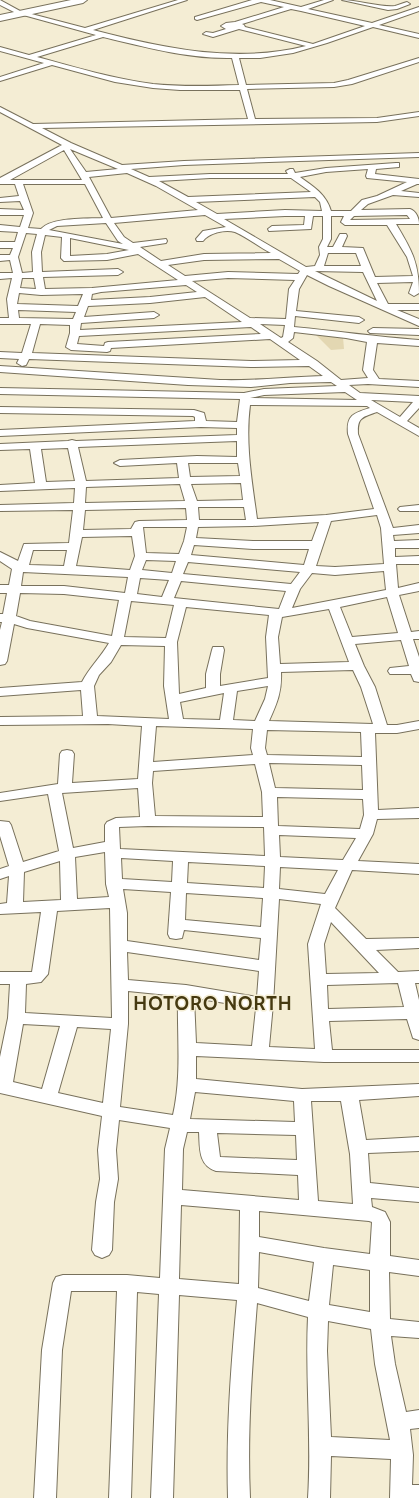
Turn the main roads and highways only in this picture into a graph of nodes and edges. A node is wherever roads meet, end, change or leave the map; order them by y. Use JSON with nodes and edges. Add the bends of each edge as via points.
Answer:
{"nodes":[{"id":1,"x":72,"y":0,"type":"edge"},
{"id":2,"x":83,"y":0,"type":"edge"},
{"id":3,"x":20,"y":13,"type":"junction"},
{"id":4,"x":0,"y":17,"type":"edge"}],
"edges":[{"from":1,"to":3,"type":"highway"},
{"from":2,"to":3,"type":"highway"},
{"from":3,"to":4,"type":"highway"}]}
